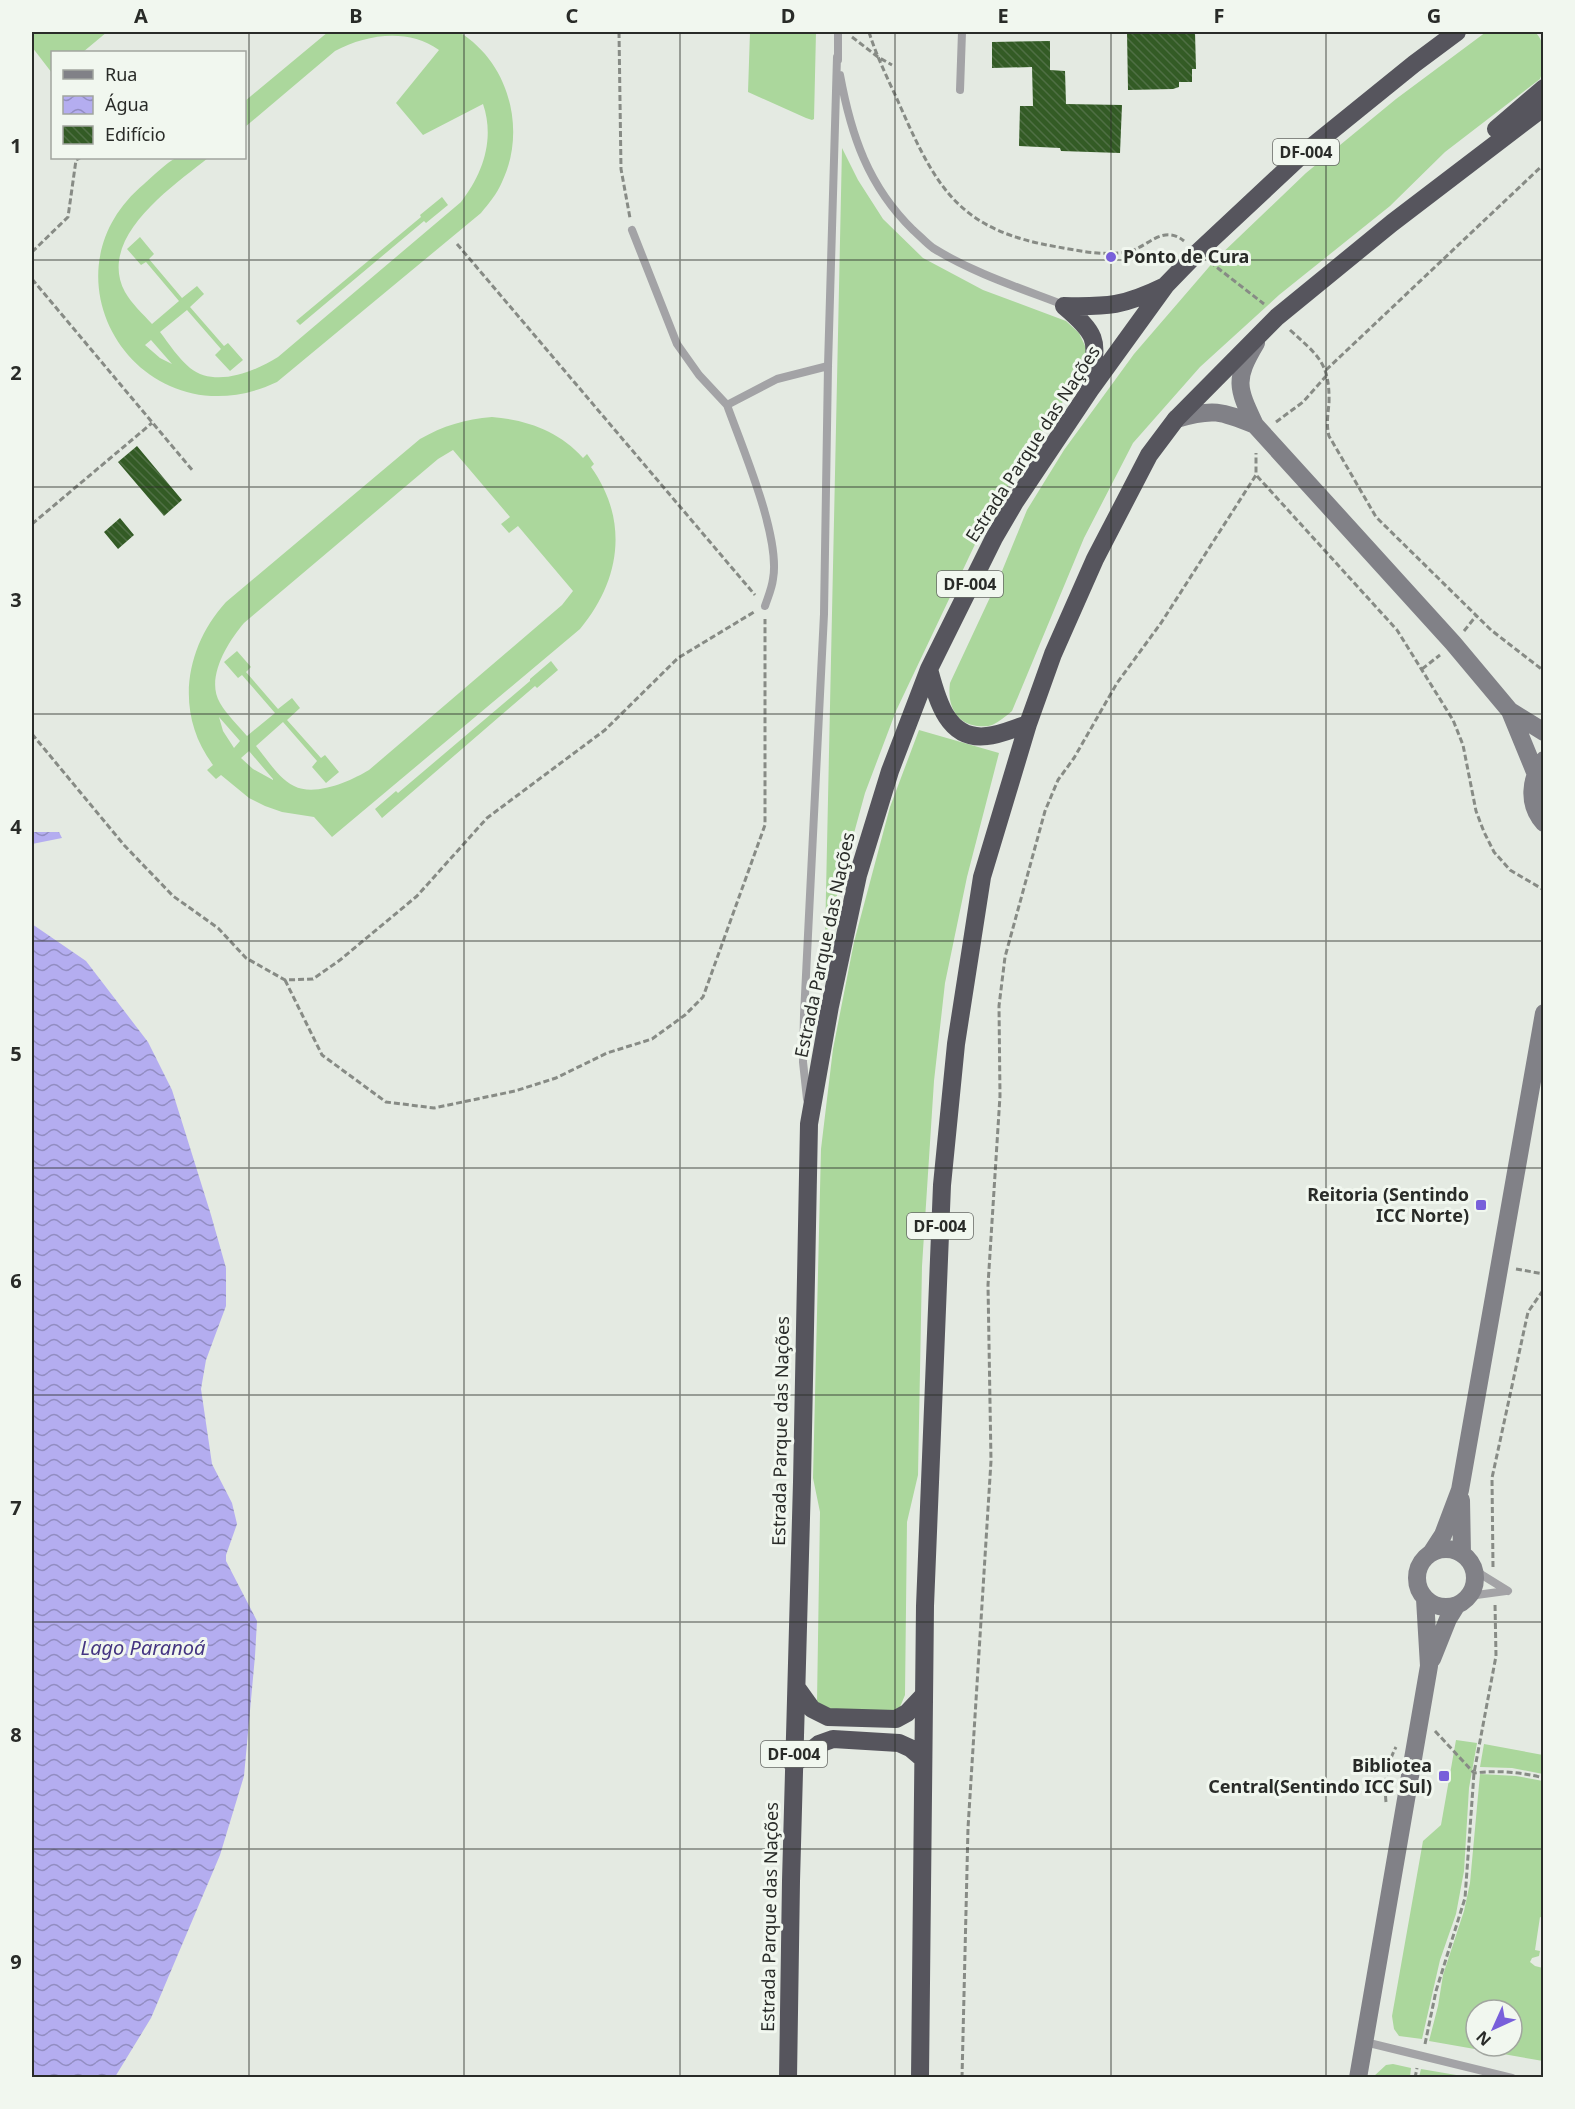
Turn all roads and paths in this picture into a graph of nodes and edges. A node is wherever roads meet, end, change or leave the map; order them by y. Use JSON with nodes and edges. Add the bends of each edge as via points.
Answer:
{"nodes":[{"id":1,"x":619,"y":32,"type":"edge"},
{"id":2,"x":838,"y":32,"type":"edge"},
{"id":3,"x":869,"y":32,"type":"edge"},
{"id":4,"x":962,"y":32,"type":"edge"},
{"id":5,"x":1457,"y":32,"type":"edge"},
{"id":6,"x":852,"y":37,"type":"dead end"},
{"id":7,"x":837,"y":57,"type":"junction"},
{"id":8,"x":878,"y":57,"type":"junction"},
{"id":9,"x":892,"y":64,"type":"dead end"},
{"id":10,"x":1544,"y":88,"type":"edge"},
{"id":11,"x":960,"y":90,"type":"dead end"},
{"id":12,"x":1544,"y":107,"type":"edge"},
{"id":13,"x":78,"y":159,"type":"edge"},
{"id":14,"x":1544,"y":164,"type":"edge"},
{"id":15,"x":1392,"y":223,"type":"junction"},
{"id":16,"x":632,"y":230,"type":"joint"},
{"id":17,"x":1181,"y":238,"type":"dead end"},
{"id":18,"x":457,"y":244,"type":"dead end"},
{"id":19,"x":32,"y":252,"type":"edge"},
{"id":20,"x":1213,"y":265,"type":"dead end"},
{"id":21,"x":32,"y":279,"type":"edge"},
{"id":22,"x":1166,"y":285,"type":"junction"},
{"id":23,"x":1064,"y":306,"type":"junction"},
{"id":24,"x":1266,"y":306,"type":"dead end"},
{"id":25,"x":1287,"y":326,"type":"dead end"},
{"id":26,"x":1264,"y":328,"type":"junction"},
{"id":27,"x":828,"y":366,"type":"junction"},
{"id":28,"x":1326,"y":370,"type":"junction"},
{"id":29,"x":1327,"y":375,"type":"junction"},
{"id":30,"x":1090,"y":390,"type":"junction"},
{"id":31,"x":727,"y":405,"type":"junction"},
{"id":32,"x":1176,"y":418,"type":"junction"},
{"id":33,"x":152,"y":423,"type":"junction"},
{"id":34,"x":1258,"y":429,"type":"junction"},
{"id":35,"x":193,"y":471,"type":"dead end"},
{"id":36,"x":1256,"y":475,"type":"junction"},
{"id":37,"x":32,"y":524,"type":"edge"},
{"id":38,"x":765,"y":606,"type":"junction"},
{"id":39,"x":1476,"y":616,"type":"junction"},
{"id":40,"x":1461,"y":634,"type":"dead end"},
{"id":41,"x":1442,"y":654,"type":"dead end"},
{"id":42,"x":929,"y":669,"type":"junction"},
{"id":43,"x":1422,"y":669,"type":"junction"},
{"id":44,"x":1544,"y":671,"type":"edge"},
{"id":45,"x":1510,"y":711,"type":"junction"},
{"id":46,"x":1028,"y":724,"type":"junction"},
{"id":47,"x":1544,"y":732,"type":"edge"},
{"id":48,"x":32,"y":734,"type":"edge"},
{"id":49,"x":1539,"y":766,"type":"edge"},
{"id":50,"x":1544,"y":823,"type":"edge"},
{"id":51,"x":1544,"y":890,"type":"edge"},
{"id":52,"x":285,"y":980,"type":"junction"},
{"id":53,"x":1544,"y":1013,"type":"edge"},
{"id":54,"x":809,"y":1124,"type":"junction"},
{"id":55,"x":1514,"y":1268,"type":"dead end"},
{"id":56,"x":1544,"y":1275,"type":"edge"},
{"id":57,"x":1544,"y":1289,"type":"edge"},
{"id":58,"x":1460,"y":1490,"type":"junction"},
{"id":59,"x":1432,"y":1552,"type":"junction"},
{"id":60,"x":1462,"y":1554,"type":"junction"},
{"id":61,"x":1474,"y":1570,"type":"junction"},
{"id":62,"x":1493,"y":1576,"type":"dead end"},
{"id":63,"x":1425,"y":1599,"type":"junction"},
{"id":64,"x":1495,"y":1600,"type":"dead end"},
{"id":65,"x":1462,"y":1601,"type":"junction"},
{"id":66,"x":1429,"y":1666,"type":"junction"},
{"id":67,"x":797,"y":1688,"type":"junction"},
{"id":68,"x":924,"y":1695,"type":"junction"},
{"id":69,"x":923,"y":1759,"type":"junction"},
{"id":70,"x":793,"y":1765,"type":"junction"},
{"id":71,"x":1474,"y":1773,"type":"junction"},
{"id":72,"x":1544,"y":1778,"type":"edge"},
{"id":73,"x":1365,"y":2042,"type":"junction"},
{"id":74,"x":1421,"y":2057,"type":"junction"},
{"id":75,"x":788,"y":2078,"type":"edge"},
{"id":76,"x":920,"y":2078,"type":"edge"},
{"id":77,"x":962,"y":2078,"type":"edge"},
{"id":78,"x":1358,"y":2078,"type":"edge"},
{"id":79,"x":1415,"y":2078,"type":"edge"},
{"id":80,"x":1512,"y":2078,"type":"edge"}],
"edges":[{"from":1,"to":16,"type":"path","via":[[621,169]]},
{"from":2,"to":7,"type":"lane"},
{"from":3,"to":8,"type":"path"},
{"from":4,"to":11,"type":"lane"},
{"from":5,"to":22,"type":"highway","name":"Estrada Parque das Nações","number":"DF-004","via":[[1304,153]]},
{"from":6,"to":8,"type":"path"},
{"from":7,"to":23,"type":"lane","via":[[855,140],[896,214],[931,247],[961,264]]},
{"from":7,"to":27,"type":"lane"},
{"from":8,"to":9,"type":"path"},
{"from":8,"to":17,"type":"path","via":[[933,173],[958,206],[974,218],[1027,242],[1078,250],[1129,252],[1156,237],[1168,234]]},
{"from":10,"to":15,"type":"highway","via":[[1444,171]]},
{"from":12,"to":15,"type":"highway","number":"DF-004"},
{"from":13,"to":19,"type":"path","via":[[68,217]]},
{"from":14,"to":28,"type":"path"},
{"from":15,"to":26,"type":"highway","number":"DF-004"},
{"from":16,"to":31,"type":"lane","via":[[677,344]]},
{"from":18,"to":38,"type":"path"},
{"from":20,"to":24,"type":"path"},
{"from":21,"to":33,"type":"path"},
{"from":22,"to":23,"type":"highway","via":[[1118,305]]},
{"from":22,"to":30,"type":"highway","name":"Estrada Parque das Nações","number":"DF-004"},
{"from":23,"to":30,"type":"highway","via":[[1085,323],[1094,339]]},
{"from":25,"to":28,"type":"path","via":[[1318,356]]},
{"from":26,"to":32,"type":"highway","number":"DF-004"},
{"from":26,"to":34,"type":"street","via":[[1243,364],[1239,387]]},
{"from":27,"to":31,"type":"lane","via":[[777,379]]},
{"from":27,"to":54,"type":"lane","via":[[824,614],[803,1062]]},
{"from":28,"to":29,"type":"path"},
{"from":29,"to":34,"type":"path","via":[[1303,402]]},
{"from":29,"to":39,"type":"path","via":[[1329,436],[1376,517]]},
{"from":30,"to":42,"type":"highway","name":"Estrada Parque das Nações","number":"DF-004","via":[[994,538]]},
{"from":31,"to":38,"type":"lane","via":[[772,541],[774,578]]},
{"from":32,"to":34,"type":"street","via":[[1195,413],[1224,413]]},
{"from":32,"to":46,"type":"highway","number":"DF-004","via":[[1149,455],[1095,559],[1053,654]]},
{"from":33,"to":35,"type":"path"},
{"from":33,"to":37,"type":"path"},
{"from":34,"to":36,"type":"path"},
{"from":34,"to":45,"type":"street"},
{"from":36,"to":43,"type":"path","via":[[1397,630]]},
{"from":36,"to":77,"type":"path","via":[[1161,623],[1117,683],[1058,780],[1045,811],[1005,957],[999,1006],[1000,1096],[988,1285],[991,1461],[968,1828]]},
{"from":38,"to":52,"type":"path","via":[[678,657],[605,730],[487,818],[417,896],[340,960],[313,979]]},
{"from":38,"to":52,"type":"path","via":[[765,825],[703,997],[686,1014],[652,1039],[607,1053],[556,1078],[434,1108],[386,1102],[322,1055]]},
{"from":39,"to":40,"type":"path"},
{"from":39,"to":44,"type":"path"},
{"from":41,"to":43,"type":"path"},
{"from":42,"to":46,"type":"highway","via":[[939,704],[951,724],[965,733],[986,737]]},
{"from":42,"to":54,"type":"highway","name":"Estrada Parque das Nações","number":"DF-004","via":[[890,771],[858,875]]},
{"from":43,"to":51,"type":"path","via":[[1454,720],[1476,811],[1494,852],[1510,870]]},
{"from":45,"to":47,"type":"street"},
{"from":45,"to":49,"type":"street"},
{"from":46,"to":68,"type":"highway","number":"DF-004","via":[[982,877],[956,1044],[941,1209]]},
{"from":48,"to":52,"type":"path","via":[[124,845],[173,896],[218,928],[246,958]]},
{"from":49,"to":50,"type":"street","via":[[1532,788],[1533,804]]},
{"from":53,"to":58,"type":"street"},
{"from":54,"to":67,"type":"highway","name":"Estrada Parque das Nações","number":"DF-004"},
{"from":55,"to":56,"type":"path"},
{"from":57,"to":62,"type":"path","via":[[1528,1312],[1492,1478]]},
{"from":58,"to":59,"type":"street","via":[[1443,1535]]},
{"from":58,"to":60,"type":"street"},
{"from":59,"to":60,"type":"street","via":[[1446,1548]]},
{"from":59,"to":63,"type":"street","via":[[1424,1557],[1416,1576]]},
{"from":60,"to":61,"type":"street"},
{"from":61,"to":65,"type":"street","via":[[1475,1582]]},
{"from":61,"to":65,"type":"lane","via":[[1508,1591]]},
{"from":63,"to":65,"type":"street","via":[[1446,1607]]},
{"from":63,"to":66,"type":"street"},
{"from":64,"to":71,"type":"path","via":[[1496,1656]]},
{"from":65,"to":66,"type":"street","via":[[1448,1619]]},
{"from":66,"to":73,"type":"street"},
{"from":67,"to":68,"type":"highway","via":[[818,1714],[828,1717],[897,1719]]},
{"from":67,"to":70,"type":"highway","name":"Estrada Parque das Nações","number":"DF-004"},
{"from":68,"to":69,"type":"highway","number":"DF-004"},
{"from":69,"to":70,"type":"highway","via":[[899,1743],[833,1739],[819,1744]]},
{"from":69,"to":76,"type":"highway","number":"DF-004"},
{"from":70,"to":75,"type":"highway","name":"Estrada Parque das Nações","number":"DF-004"},
{"from":71,"to":72,"type":"path","via":[[1504,1771]]},
{"from":71,"to":74,"type":"path","via":[[1465,1898],[1436,1990]]},
{"from":73,"to":74,"type":"lane"},
{"from":73,"to":78,"type":"street"},
{"from":74,"to":79,"type":"path"},
{"from":74,"to":80,"type":"lane"}]}
